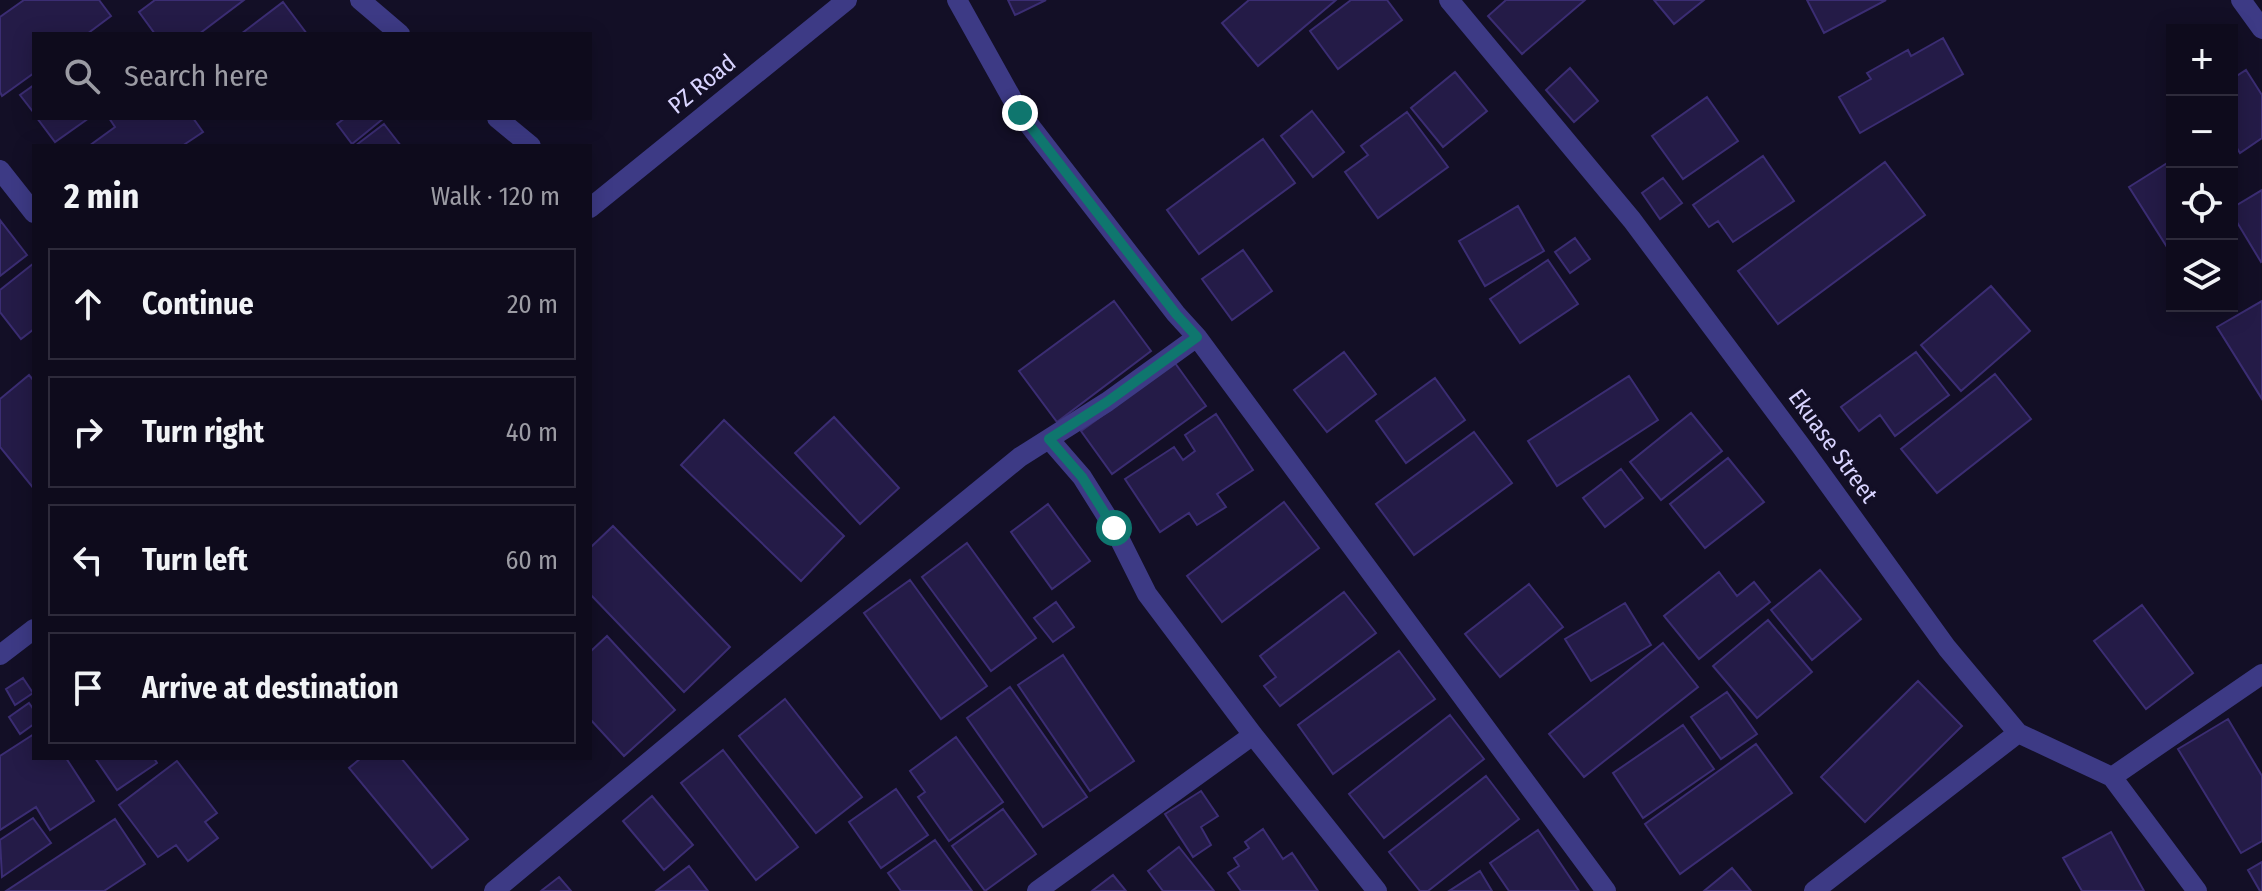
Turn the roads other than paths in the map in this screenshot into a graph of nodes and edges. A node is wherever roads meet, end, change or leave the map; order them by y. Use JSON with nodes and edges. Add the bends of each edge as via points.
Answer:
{"nodes":[{"id":1,"x":360,"y":0,"type":"edge"},
{"id":2,"x":847,"y":0,"type":"edge"},
{"id":3,"x":957,"y":0,"type":"edge"},
{"id":4,"x":1449,"y":0,"type":"edge"},
{"id":5,"x":2241,"y":0,"type":"edge"},
{"id":6,"x":2262,"y":29,"type":"edge"},
{"id":7,"x":398,"y":32,"type":"edge"},
{"id":8,"x":499,"y":120,"type":"edge"},
{"id":9,"x":529,"y":144,"type":"edge"},
{"id":10,"x":0,"y":170,"type":"edge"},
{"id":11,"x":593,"y":202,"type":"edge"},
{"id":12,"x":32,"y":210,"type":"edge"},
{"id":13,"x":1197,"y":337,"type":"junction"},
{"id":14,"x":1049,"y":439,"type":"junction"},
{"id":15,"x":32,"y":631,"type":"edge"},
{"id":16,"x":0,"y":655,"type":"edge"},
{"id":17,"x":2262,"y":674,"type":"edge"},
{"id":18,"x":2018,"y":733,"type":"junction"},
{"id":19,"x":1253,"y":735,"type":"junction"},
{"id":20,"x":2112,"y":777,"type":"junction"},
{"id":21,"x":494,"y":891,"type":"edge"},
{"id":22,"x":1037,"y":891,"type":"edge"},
{"id":23,"x":1377,"y":891,"type":"edge"},
{"id":24,"x":1606,"y":891,"type":"edge"},
{"id":25,"x":1814,"y":891,"type":"edge"},
{"id":26,"x":2197,"y":891,"type":"edge"}],
"edges":[{"from":1,"to":7,"type":"street"},
{"from":2,"to":11,"type":"street","name":"PZ Road"},
{"from":3,"to":13,"type":"street","via":[[1020,113]]},
{"from":4,"to":18,"type":"street","name":"Ekuase Street","via":[[1632,220],[1947,648]]},
{"from":5,"to":6,"type":"street"},
{"from":8,"to":9,"type":"street"},
{"from":10,"to":12,"type":"street"},
{"from":13,"to":14,"type":"street"},
{"from":13,"to":24,"type":"street"},
{"from":14,"to":19,"type":"street","via":[[1082,477],[1147,594]]},
{"from":14,"to":21,"type":"street","via":[[1020,457]]},
{"from":15,"to":16,"type":"street"},
{"from":17,"to":20,"type":"street"},
{"from":18,"to":20,"type":"street","name":"Ekuase Street"},
{"from":18,"to":25,"type":"street"},
{"from":19,"to":22,"type":"street"},
{"from":19,"to":23,"type":"street"},
{"from":20,"to":26,"type":"street","name":"Ekuase Street"}]}
